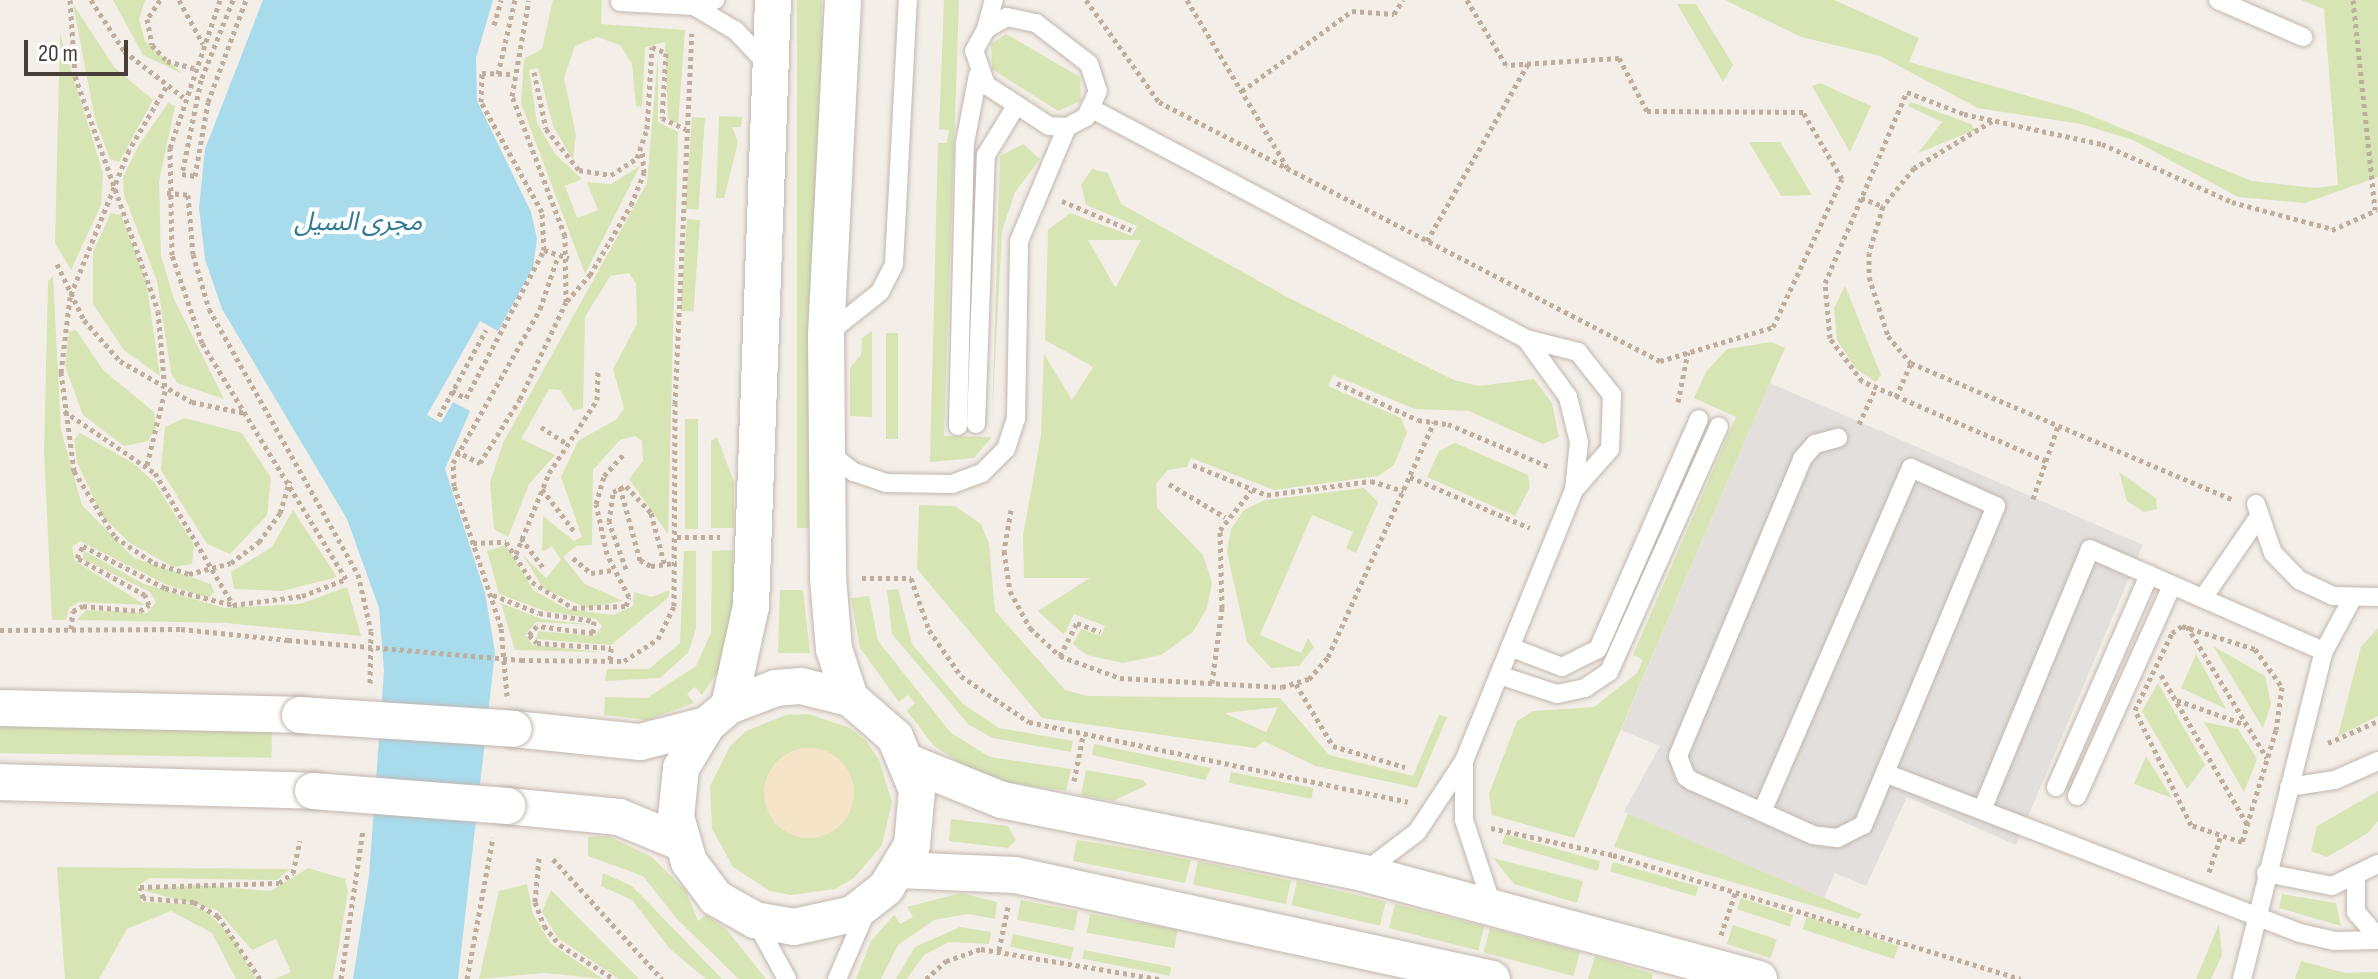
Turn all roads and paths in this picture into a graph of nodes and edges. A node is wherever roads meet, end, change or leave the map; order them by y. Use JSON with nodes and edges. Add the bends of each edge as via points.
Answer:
{"nodes":[{"id":1,"x":70,"y":0,"type":"edge"},
{"id":2,"x":91,"y":0,"type":"edge"},
{"id":3,"x":160,"y":0,"type":"edge"},
{"id":4,"x":179,"y":0,"type":"edge"},
{"id":5,"x":220,"y":0,"type":"edge"},
{"id":6,"x":233,"y":0,"type":"edge"},
{"id":7,"x":246,"y":0,"type":"edge"},
{"id":8,"x":501,"y":0,"type":"edge"},
{"id":9,"x":515,"y":0,"type":"edge"},
{"id":10,"x":529,"y":0,"type":"edge"},
{"id":11,"x":715,"y":0,"type":"edge"},
{"id":12,"x":773,"y":0,"type":"edge"},
{"id":13,"x":843,"y":0,"type":"edge"},
{"id":14,"x":908,"y":0,"type":"edge"},
{"id":15,"x":994,"y":0,"type":"edge"},
{"id":16,"x":1024,"y":0,"type":"edge"},
{"id":17,"x":1086,"y":0,"type":"edge"},
{"id":18,"x":1187,"y":0,"type":"edge"},
{"id":19,"x":1403,"y":0,"type":"edge"},
{"id":20,"x":1467,"y":0,"type":"edge"},
{"id":21,"x":2218,"y":0,"type":"edge"},
{"id":22,"x":2353,"y":0,"type":"edge"},
{"id":23,"x":620,"y":2,"type":"dead end"},
{"id":24,"x":694,"y":6,"type":"junction"},
{"id":25,"x":1036,"y":23,"type":"junction"},
{"id":26,"x":494,"y":25,"type":"dead end"},
{"id":27,"x":986,"y":29,"type":"junction"},
{"id":28,"x":2303,"y":37,"type":"dead end"},
{"id":29,"x":203,"y":45,"type":"junction"},
{"id":30,"x":1528,"y":63,"type":"junction"},
{"id":31,"x":770,"y":67,"type":"junction"},
{"id":32,"x":194,"y":68,"type":"junction"},
{"id":33,"x":534,"y":72,"type":"dead end"},
{"id":34,"x":498,"y":74,"type":"junction"},
{"id":35,"x":511,"y":74,"type":"junction"},
{"id":36,"x":978,"y":75,"type":"junction"},
{"id":37,"x":166,"y":87,"type":"junction"},
{"id":38,"x":1242,"y":91,"type":"junction"},
{"id":39,"x":183,"y":97,"type":"junction"},
{"id":40,"x":1016,"y":106,"type":"junction"},
{"id":41,"x":1092,"y":109,"type":"junction"},
{"id":42,"x":1992,"y":121,"type":"junction"},
{"id":43,"x":1067,"y":127,"type":"junction"},
{"id":44,"x":686,"y":129,"type":"junction"},
{"id":45,"x":642,"y":149,"type":"junction"},
{"id":46,"x":1288,"y":168,"type":"junction"},
{"id":47,"x":114,"y":184,"type":"junction"},
{"id":48,"x":167,"y":193,"type":"junction"},
{"id":49,"x":1861,"y":198,"type":"junction"},
{"id":50,"x":1062,"y":201,"type":"dead end"},
{"id":51,"x":1883,"y":206,"type":"junction"},
{"id":52,"x":2376,"y":210,"type":"edge"},
{"id":53,"x":1131,"y":230,"type":"dead end"},
{"id":54,"x":1427,"y":241,"type":"junction"},
{"id":55,"x":544,"y":250,"type":"junction"},
{"id":56,"x":558,"y":256,"type":"junction"},
{"id":57,"x":569,"y":258,"type":"junction"},
{"id":58,"x":57,"y":264,"type":"dead end"},
{"id":59,"x":70,"y":297,"type":"junction"},
{"id":60,"x":566,"y":302,"type":"junction"},
{"id":61,"x":486,"y":330,"type":"dead end"},
{"id":62,"x":826,"y":335,"type":"junction"},
{"id":63,"x":1526,"y":339,"type":"junction"},
{"id":64,"x":1688,"y":352,"type":"junction"},
{"id":65,"x":1911,"y":363,"type":"junction"},
{"id":66,"x":598,"y":369,"type":"dead end"},
{"id":67,"x":1337,"y":383,"type":"dead end"},
{"id":68,"x":1876,"y":388,"type":"junction"},
{"id":69,"x":165,"y":391,"type":"junction"},
{"id":70,"x":452,"y":391,"type":"junction"},
{"id":71,"x":1896,"y":397,"type":"junction"},
{"id":72,"x":1679,"y":399,"type":"dead end"},
{"id":73,"x":63,"y":411,"type":"junction"},
{"id":74,"x":246,"y":413,"type":"junction"},
{"id":75,"x":439,"y":416,"type":"dead end"},
{"id":76,"x":1699,"y":419,"type":"dead end"},
{"id":77,"x":1434,"y":422,"type":"junction"},
{"id":78,"x":1858,"y":424,"type":"dead end"},
{"id":79,"x":1719,"y":426,"type":"dead end"},
{"id":80,"x":2058,"y":426,"type":"junction"},
{"id":81,"x":541,"y":427,"type":"dead end"},
{"id":82,"x":1838,"y":438,"type":"dead end"},
{"id":83,"x":567,"y":444,"type":"junction"},
{"id":84,"x":456,"y":451,"type":"junction"},
{"id":85,"x":827,"y":452,"type":"junction"},
{"id":86,"x":624,"y":454,"type":"dead end"},
{"id":87,"x":2046,"y":461,"type":"junction"},
{"id":88,"x":147,"y":465,"type":"junction"},
{"id":89,"x":1193,"y":465,"type":"dead end"},
{"id":90,"x":1555,"y":469,"type":"dead end"},
{"id":91,"x":1410,"y":477,"type":"junction"},
{"id":92,"x":290,"y":480,"type":"junction"},
{"id":93,"x":1169,"y":484,"type":"dead end"},
{"id":94,"x":620,"y":487,"type":"junction"},
{"id":95,"x":542,"y":489,"type":"junction"},
{"id":96,"x":1574,"y":490,"type":"junction"},
{"id":97,"x":1251,"y":491,"type":"junction"},
{"id":98,"x":1403,"y":491,"type":"junction"},
{"id":99,"x":2033,"y":499,"type":"dead end"},
{"id":100,"x":1011,"y":510,"type":"dead end"},
{"id":101,"x":2257,"y":511,"type":"junction"},
{"id":102,"x":1225,"y":517,"type":"junction"},
{"id":103,"x":1531,"y":529,"type":"dead end"},
{"id":104,"x":574,"y":531,"type":"dead end"},
{"id":105,"x":521,"y":538,"type":"junction"},
{"id":106,"x":473,"y":543,"type":"junction"},
{"id":107,"x":516,"y":554,"type":"junction"},
{"id":108,"x":573,"y":558,"type":"dead end"},
{"id":109,"x":677,"y":563,"type":"junction"},
{"id":110,"x":665,"y":566,"type":"junction"},
{"id":111,"x":215,"y":569,"type":"junction"},
{"id":112,"x":544,"y":569,"type":"dead end"},
{"id":113,"x":626,"y":569,"type":"dead end"},
{"id":114,"x":613,"y":570,"type":"junction"},
{"id":115,"x":2149,"y":575,"type":"junction"},
{"id":116,"x":828,"y":578,"type":"junction"},
{"id":117,"x":2172,"y":586,"type":"junction"},
{"id":118,"x":492,"y":595,"type":"junction"},
{"id":119,"x":2378,"y":597,"type":"edge"},
{"id":120,"x":2203,"y":598,"type":"junction"},
{"id":121,"x":2352,"y":599,"type":"junction"},
{"id":122,"x":233,"y":605,"type":"junction"},
{"id":123,"x":2187,"y":626,"type":"junction"},
{"id":124,"x":71,"y":629,"type":"junction"},
{"id":125,"x":0,"y":630,"type":"edge"},
{"id":126,"x":1100,"y":632,"type":"dead end"},
{"id":127,"x":1510,"y":647,"type":"junction"},
{"id":128,"x":2324,"y":651,"type":"junction"},
{"id":129,"x":1060,"y":656,"type":"junction"},
{"id":130,"x":610,"y":663,"type":"junction"},
{"id":131,"x":2157,"y":667,"type":"junction"},
{"id":132,"x":1499,"y":675,"type":"junction"},
{"id":133,"x":1212,"y":683,"type":"junction"},
{"id":134,"x":1296,"y":684,"type":"junction"},
{"id":135,"x":370,"y":689,"type":"dead end"},
{"id":136,"x":850,"y":698,"type":"junction"},
{"id":137,"x":2176,"y":699,"type":"junction"},
{"id":138,"x":0,"y":708,"type":"edge"},
{"id":139,"x":718,"y":716,"type":"junction"},
{"id":140,"x":510,"y":717,"type":"junction"},
{"id":141,"x":2378,"y":721,"type":"edge"},
{"id":142,"x":2247,"y":725,"type":"junction"},
{"id":143,"x":1083,"y":736,"type":"junction"},
{"id":144,"x":2315,"y":740,"type":"dead end"},
{"id":145,"x":2267,"y":759,"type":"junction"},
{"id":146,"x":1464,"y":761,"type":"junction"},
{"id":147,"x":2378,"y":761,"type":"edge"},
{"id":148,"x":910,"y":763,"type":"junction"},
{"id":149,"x":1405,"y":767,"type":"dead end"},
{"id":150,"x":1885,"y":773,"type":"junction"},
{"id":151,"x":0,"y":782,"type":"edge"},
{"id":152,"x":2056,"y":787,"type":"dead end"},
{"id":153,"x":2289,"y":787,"type":"junction"},
{"id":154,"x":2077,"y":796,"type":"dead end"},
{"id":155,"x":1416,"y":804,"type":"dead end"},
{"id":156,"x":1982,"y":810,"type":"junction"},
{"id":157,"x":1762,"y":812,"type":"junction"},
{"id":158,"x":1067,"y":813,"type":"junction"},
{"id":159,"x":502,"y":814,"type":"junction"},
{"id":160,"x":2247,"y":824,"type":"junction"},
{"id":161,"x":363,"y":826,"type":"dead end"},
{"id":162,"x":2221,"y":835,"type":"junction"},
{"id":163,"x":1467,"y":836,"type":"junction"},
{"id":164,"x":300,"y":841,"type":"dead end"},
{"id":165,"x":680,"y":842,"type":"junction"},
{"id":166,"x":539,"y":858,"type":"dead end"},
{"id":167,"x":553,"y":859,"type":"dead end"},
{"id":168,"x":2378,"y":864,"type":"edge"},
{"id":169,"x":900,"y":870,"type":"junction"},
{"id":170,"x":1363,"y":873,"type":"junction"},
{"id":171,"x":2266,"y":873,"type":"junction"},
{"id":172,"x":2356,"y":876,"type":"junction"},
{"id":173,"x":1736,"y":891,"type":"junction"},
{"id":174,"x":2203,"y":895,"type":"junction"},
{"id":175,"x":869,"y":904,"type":"junction"},
{"id":176,"x":1492,"y":905,"type":"junction"},
{"id":177,"x":755,"y":920,"type":"junction"},
{"id":178,"x":2253,"y":922,"type":"junction"},
{"id":179,"x":2378,"y":938,"type":"edge"},
{"id":180,"x":1712,"y":965,"type":"junction"},
{"id":181,"x":260,"y":979,"type":"edge"},
{"id":182,"x":341,"y":979,"type":"edge"},
{"id":183,"x":467,"y":979,"type":"edge"},
{"id":184,"x":614,"y":979,"type":"edge"},
{"id":185,"x":662,"y":979,"type":"edge"},
{"id":186,"x":787,"y":979,"type":"edge"},
{"id":187,"x":837,"y":979,"type":"edge"},
{"id":188,"x":926,"y":979,"type":"edge"},
{"id":189,"x":1159,"y":979,"type":"edge"},
{"id":190,"x":1492,"y":979,"type":"edge"},
{"id":191,"x":1759,"y":979,"type":"edge"},
{"id":192,"x":2021,"y":979,"type":"edge"},
{"id":193,"x":2227,"y":979,"type":"edge"},
{"id":194,"x":2242,"y":979,"type":"edge"}],
"edges":[{"from":1,"to":47,"type":"path","via":[[75,76]]},
{"from":2,"to":37,"type":"path","via":[[124,51]]},
{"from":3,"to":32,"type":"path","via":[[147,19],[152,45],[167,61]]},
{"from":4,"to":29,"type":"path"},
{"from":5,"to":29,"type":"path"},
{"from":6,"to":7,"type":"path","via":[[201,80],[182,174],[195,176],[208,102]]},
{"from":8,"to":26,"type":"path"},
{"from":9,"to":34,"type":"path"},
{"from":10,"to":35,"type":"path"},
{"from":11,"to":24,"type":"lane"},
{"from":12,"to":31,"type":"street"},
{"from":13,"to":62,"type":"street"},
{"from":14,"to":62,"type":"lane","via":[[894,264],[880,292]]},
{"from":15,"to":27,"type":"lane"},
{"from":16,"to":25,"type":"lane"},
{"from":17,"to":46,"type":"path","via":[[1159,102]]},
{"from":18,"to":38,"type":"path"},
{"from":19,"to":38,"type":"path","via":[[1394,14],[1352,11]]},
{"from":20,"to":30,"type":"path","via":[[1506,65]]},
{"from":21,"to":28,"type":"lane"},
{"from":22,"to":52,"type":"path"},
{"from":23,"to":24,"type":"lane"},
{"from":24,"to":31,"type":"lane","via":[[736,31]]},
{"from":24,"to":44,"type":"path"},
{"from":25,"to":27,"type":"lane","via":[[1007,17]]},
{"from":25,"to":41,"type":"lane","via":[[1094,72]]},
{"from":27,"to":36,"type":"lane","via":[[974,51]]},
{"from":29,"to":32,"type":"path"},
{"from":30,"to":54,"type":"path"},
{"from":30,"to":64,"type":"path","via":[[1619,58],[1647,111],[1803,112],[1842,179],[1773,327]]},
{"from":31,"to":139,"type":"street","via":[[751,606]]},
{"from":32,"to":39,"type":"path"},
{"from":33,"to":45,"type":"path","via":[[546,129],[579,170],[600,176],[621,172]]},
{"from":34,"to":35,"type":"path"},
{"from":34,"to":55,"type":"path","via":[[482,73],[483,110],[542,212]]},
{"from":35,"to":57,"type":"path","via":[[517,116],[553,194]]},
{"from":36,"to":40,"type":"lane"},
{"from":36,"to":40,"type":"lane","via":[[965,143],[967,425],[986,155]]},
{"from":37,"to":39,"type":"path"},
{"from":37,"to":47,"type":"path"},
{"from":38,"to":46,"type":"path"},
{"from":39,"to":48,"type":"path"},
{"from":40,"to":43,"type":"lane","via":[[1040,123]]},
{"from":41,"to":43,"type":"lane"},
{"from":41,"to":63,"type":"lane","via":[[1331,241]]},
{"from":42,"to":49,"type":"path","via":[[1907,92]]},
{"from":42,"to":51,"type":"path","via":[[1914,168]]},
{"from":42,"to":52,"type":"path","via":[[2102,144],[2232,202],[2333,229]]},
{"from":43,"to":85,"type":"lane","via":[[1019,241],[1016,419],[1006,449],[982,473],[952,484],[886,483],[854,472]]},
{"from":44,"to":45,"type":"path","via":[[662,118],[666,53],[655,46],[648,56]]},
{"from":44,"to":109,"type":"path","via":[[675,404]]},
{"from":45,"to":60,"type":"path","via":[[644,173],[631,205],[590,275]]},
{"from":46,"to":54,"type":"path"},
{"from":47,"to":59,"type":"path"},
{"from":47,"to":69,"type":"path","via":[[151,284]]},
{"from":48,"to":74,"type":"path","via":[[172,255],[189,315]]},
{"from":48,"to":135,"type":"path","via":[[188,195],[193,254],[209,309],[358,574],[371,631]]},
{"from":49,"to":51,"type":"path"},
{"from":49,"to":68,"type":"path","via":[[1823,301],[1839,356]]},
{"from":50,"to":53,"type":"path"},
{"from":51,"to":65,"type":"path","via":[[1869,253],[1869,277],[1880,319]]},
{"from":54,"to":64,"type":"path","via":[[1660,361]]},
{"from":55,"to":56,"type":"path"},
{"from":55,"to":70,"type":"path","via":[[466,398]]},
{"from":56,"to":57,"type":"path"},
{"from":56,"to":84,"type":"path","via":[[540,309]]},
{"from":57,"to":60,"type":"path"},
{"from":58,"to":59,"type":"path"},
{"from":59,"to":69,"type":"path","via":[[110,352]]},
{"from":59,"to":73,"type":"path","via":[[62,345]]},
{"from":60,"to":84,"type":"path","via":[[520,399],[480,463]]},
{"from":61,"to":70,"type":"path"},
{"from":62,"to":85,"type":"street"},
{"from":63,"to":96,"type":"lane","via":[[1557,375],[1572,408],[1579,442]]},
{"from":63,"to":96,"type":"lane","via":[[1578,352],[1612,395],[1610,449]]},
{"from":64,"to":72,"type":"path"},
{"from":65,"to":71,"type":"path"},
{"from":65,"to":80,"type":"path"},
{"from":66,"to":83,"type":"path","via":[[597,400]]},
{"from":67,"to":77,"type":"path"},
{"from":68,"to":71,"type":"path"},
{"from":68,"to":78,"type":"path"},
{"from":69,"to":74,"type":"path"},
{"from":69,"to":88,"type":"path"},
{"from":70,"to":75,"type":"path"},
{"from":71,"to":87,"type":"path"},
{"from":73,"to":88,"type":"path"},
{"from":73,"to":111,"type":"path","via":[[81,489],[115,537],[167,568],[189,574]]},
{"from":74,"to":92,"type":"path"},
{"from":76,"to":127,"type":"lane","via":[[1598,649],[1562,667]]},
{"from":77,"to":90,"type":"path"},
{"from":77,"to":91,"type":"path"},
{"from":79,"to":132,"type":"lane","via":[[1609,672],[1585,688],[1557,694]]},
{"from":80,"to":87,"type":"path"},
{"from":80,"to":101,"type":"path"},
{"from":81,"to":83,"type":"path"},
{"from":82,"to":157,"type":"lane","via":[[1815,444],[1802,459],[1678,756],[1686,777]]},
{"from":83,"to":95,"type":"path"},
{"from":84,"to":106,"type":"path","via":[[454,486]]},
{"from":85,"to":116,"type":"street"},
{"from":86,"to":114,"type":"path","via":[[604,476],[596,504]]},
{"from":87,"to":99,"type":"path"},
{"from":88,"to":111,"type":"path"},
{"from":89,"to":97,"type":"path"},
{"from":91,"to":98,"type":"path"},
{"from":91,"to":103,"type":"path"},
{"from":92,"to":111,"type":"path","via":[[271,529],[246,554]]},
{"from":92,"to":122,"type":"path","via":[[346,579],[302,596]]},
{"from":93,"to":102,"type":"path"},
{"from":94,"to":110,"type":"path","via":[[630,488],[651,513]]},
{"from":94,"to":110,"type":"path","via":[[636,554],[645,564]]},
{"from":94,"to":113,"type":"path","via":[[611,497],[609,522]]},
{"from":95,"to":104,"type":"path"},
{"from":95,"to":105,"type":"path"},
{"from":96,"to":127,"type":"lane"},
{"from":97,"to":98,"type":"path","via":[[1275,495],[1371,481]]},
{"from":97,"to":102,"type":"path"},
{"from":98,"to":134,"type":"path","via":[[1328,657]]},
{"from":100,"to":129,"type":"path","via":[[1004,551],[1010,591],[1030,628]]},
{"from":101,"to":120,"type":"lane"},
{"from":101,"to":121,"type":"lane","via":[[2284,568],[2315,590]]},
{"from":102,"to":133,"type":"path","via":[[1217,543],[1222,608]]},
{"from":105,"to":107,"type":"path"},
{"from":105,"to":112,"type":"path"},
{"from":106,"to":107,"type":"path","via":[[501,541]]},
{"from":106,"to":118,"type":"path"},
{"from":107,"to":114,"type":"path","via":[[544,593],[589,611],[629,602]]},
{"from":108,"to":114,"type":"path","via":[[591,573]]},
{"from":109,"to":110,"type":"path"},
{"from":109,"to":130,"type":"path","via":[[674,606],[658,639],[637,656]]},
{"from":111,"to":122,"type":"path"},
{"from":115,"to":117,"type":"lane"},
{"from":115,"to":152,"type":"lane"},
{"from":115,"to":156,"type":"lane","via":[[2090,549]]},
{"from":116,"to":136,"type":"street","via":[[834,649]]},
{"from":116,"to":143,"type":"path","via":[[911,578],[929,630],[971,685],[1029,722]]},
{"from":117,"to":120,"type":"lane"},
{"from":117,"to":154,"type":"lane"},
{"from":118,"to":130,"type":"path","via":[[539,613],[594,621],[593,633],[537,626],[529,635],[537,643],[611,648]]},
{"from":118,"to":140,"type":"path"},
{"from":119,"to":121,"type":"lane"},
{"from":120,"to":128,"type":"lane"},
{"from":121,"to":128,"type":"lane"},
{"from":122,"to":124,"type":"path","via":[[165,588],[83,546],[76,551],[80,561],[145,595],[149,605],[140,611],[83,606],[73,611]]},
{"from":123,"to":131,"type":"path","via":[[2172,633]]},
{"from":123,"to":142,"type":"path"},
{"from":123,"to":145,"type":"path","via":[[2255,649],[2277,673],[2283,701]]},
{"from":124,"to":125,"type":"path"},
{"from":124,"to":130,"type":"path","bridge":true,"via":[[206,630],[521,660]]},
{"from":126,"to":129,"type":"path","via":[[1077,623]]},
{"from":127,"to":132,"type":"lane"},
{"from":128,"to":153,"type":"lane"},
{"from":129,"to":133,"type":"path","via":[[1104,676]]},
{"from":131,"to":137,"type":"path"},
{"from":131,"to":162,"type":"path","via":[[2135,710],[2191,825]]},
{"from":132,"to":146,"type":"lane"},
{"from":133,"to":134,"type":"path"},
{"from":134,"to":149,"type":"path","via":[[1333,746]]},
{"from":136,"to":139,"type":"street","via":[[801,686],[776,688]]},
{"from":136,"to":148,"type":"street","via":[[875,715]]},
{"from":137,"to":142,"type":"path"},
{"from":137,"to":160,"type":"path"},
{"from":138,"to":140,"type":"street","bridge":true},
{"from":139,"to":140,"type":"street","via":[[640,742]]},
{"from":139,"to":165,"type":"street","via":[[681,768],[676,817]]},
{"from":141,"to":144,"type":"path","via":[[2332,744]]},
{"from":142,"to":145,"type":"path"},
{"from":143,"to":155,"type":"path"},
{"from":143,"to":158,"type":"path"},
{"from":145,"to":160,"type":"path"},
{"from":146,"to":163,"type":"lane"},
{"from":146,"to":170,"type":"lane","via":[[1417,832]]},
{"from":147,"to":153,"type":"lane","via":[[2335,780]]},
{"from":148,"to":158,"type":"street","via":[[991,797]]},
{"from":148,"to":169,"type":"street","via":[[917,817]]},
{"from":150,"to":156,"type":"lane"},
{"from":150,"to":157,"type":"lane","via":[[1863,825],[1837,838]]},
{"from":150,"to":157,"type":"lane","via":[[1996,506],[1911,468]]},
{"from":151,"to":159,"type":"street","bridge":true,"via":[[313,791]]},
{"from":153,"to":171,"type":"lane"},
{"from":156,"to":174,"type":"lane"},
{"from":158,"to":170,"type":"street"},
{"from":159,"to":165,"type":"street","via":[[619,817]]},
{"from":159,"to":183,"type":"path"},
{"from":160,"to":162,"type":"path","via":[[2242,842]]},
{"from":161,"to":182,"type":"path"},
{"from":162,"to":174,"type":"path"},
{"from":163,"to":173,"type":"path","via":[[1510,829]]},
{"from":163,"to":176,"type":"lane"},
{"from":164,"to":181,"type":"path","via":[[293,873],[279,883],[140,887],[143,898],[194,902],[218,916]]},
{"from":165,"to":177,"type":"street","via":[[709,890]]},
{"from":166,"to":184,"type":"path","via":[[535,902],[544,926],[560,945]]},
{"from":167,"to":185,"type":"path"},
{"from":168,"to":172,"type":"lane"},
{"from":169,"to":175,"type":"street"},
{"from":169,"to":190,"type":"street","via":[[1015,875]]},
{"from":170,"to":176,"type":"street"},
{"from":171,"to":172,"type":"lane","via":[[2317,886]]},
{"from":171,"to":178,"type":"lane"},
{"from":172,"to":179,"type":"lane","via":[[2356,912]]},
{"from":173,"to":180,"type":"path"},
{"from":173,"to":192,"type":"path"},
{"from":174,"to":178,"type":"lane"},
{"from":175,"to":177,"type":"street","via":[[815,926]]},
{"from":175,"to":187,"type":"lane"},
{"from":176,"to":180,"type":"street"},
{"from":177,"to":186,"type":"lane"},
{"from":178,"to":179,"type":"lane","via":[[2334,941]]},
{"from":178,"to":193,"type":"lane"},
{"from":178,"to":194,"type":"lane"},
{"from":180,"to":191,"type":"street"},
{"from":188,"to":189,"type":"path","via":[[946,961],[981,949]]}]}
